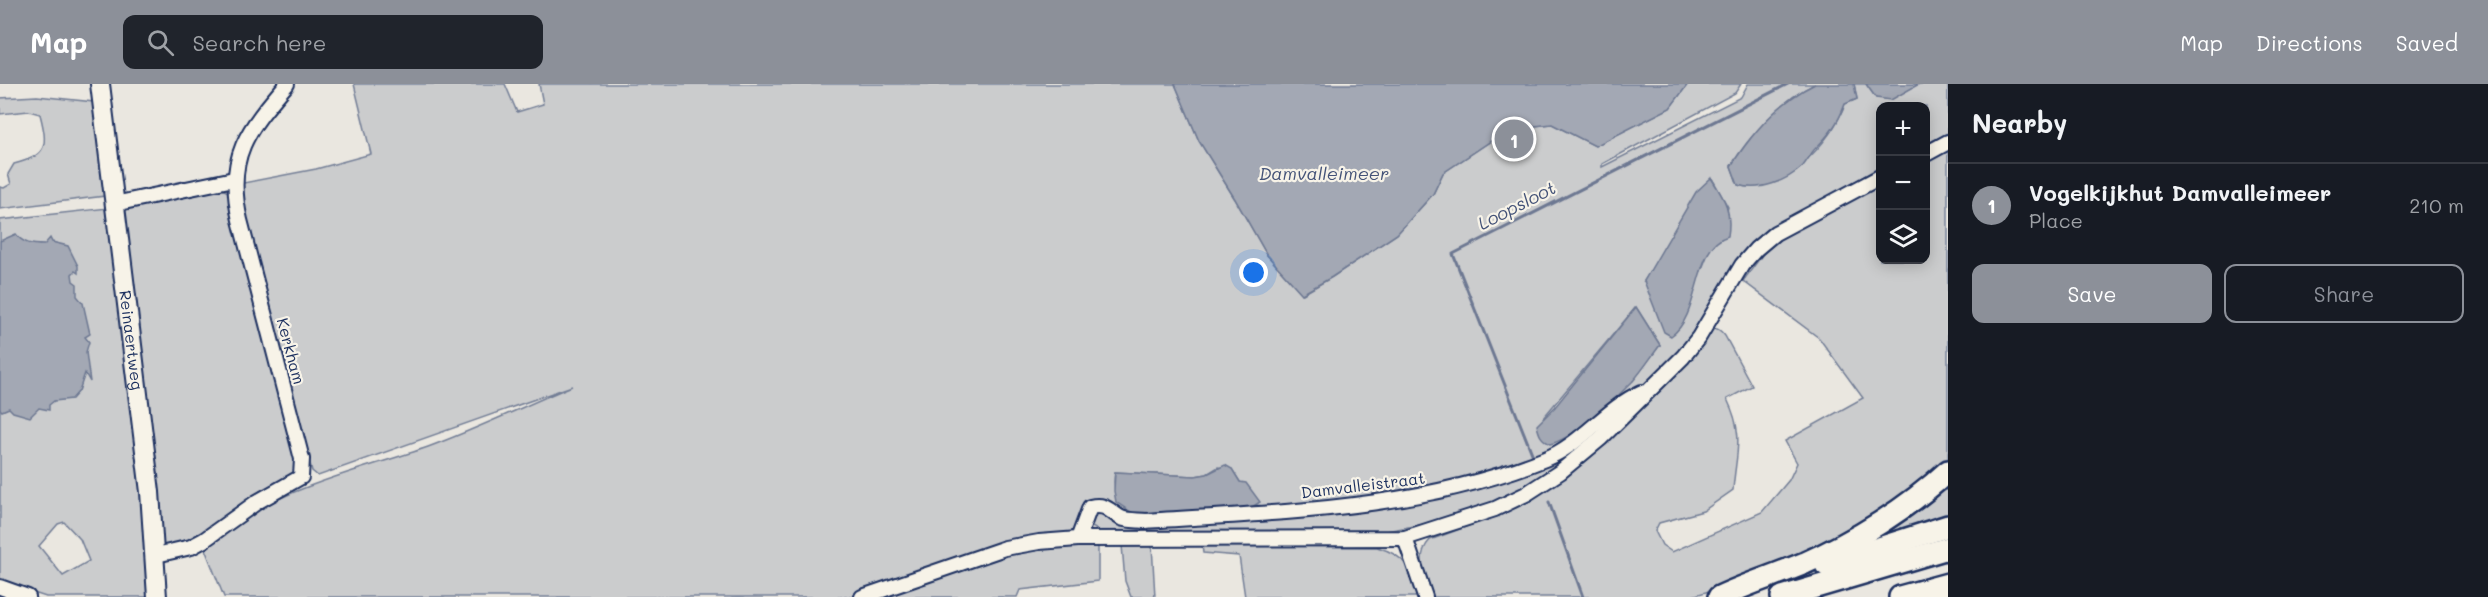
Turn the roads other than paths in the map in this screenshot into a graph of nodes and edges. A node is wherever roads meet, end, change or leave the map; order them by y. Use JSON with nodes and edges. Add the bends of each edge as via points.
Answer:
{"nodes":[{"id":1,"x":100,"y":84,"type":"edge"},
{"id":2,"x":287,"y":84,"type":"edge"},
{"id":3,"x":1948,"y":142,"type":"edge"},
{"id":4,"x":1930,"y":152,"type":"edge"},
{"id":5,"x":234,"y":179,"type":"junction"},
{"id":6,"x":1876,"y":180,"type":"edge"},
{"id":7,"x":114,"y":204,"type":"junction"},
{"id":8,"x":1651,"y":388,"type":"junction"},
{"id":9,"x":1948,"y":471,"type":"edge"},
{"id":10,"x":1948,"y":526,"type":"edge"},
{"id":11,"x":1405,"y":538,"type":"junction"},
{"id":12,"x":1078,"y":539,"type":"junction"},
{"id":13,"x":1948,"y":548,"type":"edge"},
{"id":14,"x":156,"y":555,"type":"junction"},
{"id":15,"x":1948,"y":584,"type":"edge"},
{"id":16,"x":0,"y":587,"type":"edge"},
{"id":17,"x":27,"y":597,"type":"edge"},
{"id":18,"x":157,"y":597,"type":"edge"},
{"id":19,"x":862,"y":597,"type":"edge"},
{"id":20,"x":1425,"y":597,"type":"edge"},
{"id":21,"x":1719,"y":597,"type":"edge"},
{"id":22,"x":1730,"y":597,"type":"edge"},
{"id":23,"x":1782,"y":597,"type":"edge"},
{"id":24,"x":1900,"y":597,"type":"edge"}],
"edges":[{"from":1,"to":7,"type":"main road","name":"Reinaertweg"},
{"from":2,"to":5,"type":"street","name":"Kerkham","via":[[249,131]]},
{"from":3,"to":4,"type":"street"},
{"from":5,"to":7,"type":"street"},
{"from":5,"to":14,"type":"street","name":"Kerkham","via":[[240,220],[303,468],[296,481],[256,502],[204,540]]},
{"from":6,"to":8,"type":"street","name":"Damvalleistraat","via":[[1775,233],[1756,249],[1742,265],[1699,337]]},
{"from":7,"to":14,"type":"main road","name":"Reinaertweg"},
{"from":8,"to":11,"type":"street","name":"Damvalleistraat","via":[[1560,472],[1526,494],[1471,518]]},
{"from":8,"to":12,"type":"street","name":"Damvalleistraat","via":[[1623,401],[1548,458],[1454,489],[1349,507],[1146,521],[1122,518],[1099,505],[1090,507]]},
{"from":9,"to":21,"type":"highway","via":[[1892,514],[1845,543]]},
{"from":10,"to":22,"type":"highway"},
{"from":11,"to":12,"type":"street","name":"Damvalleistraat"},
{"from":11,"to":20,"type":"street"},
{"from":12,"to":19,"type":"street","name":"Damvalleistraat","via":[[1005,548]]},
{"from":13,"to":23,"type":"highway"},
{"from":14,"to":18,"type":"main road","name":"Reinaertweg"},
{"from":15,"to":24,"type":"highway"},
{"from":16,"to":17,"type":"street"}]}
